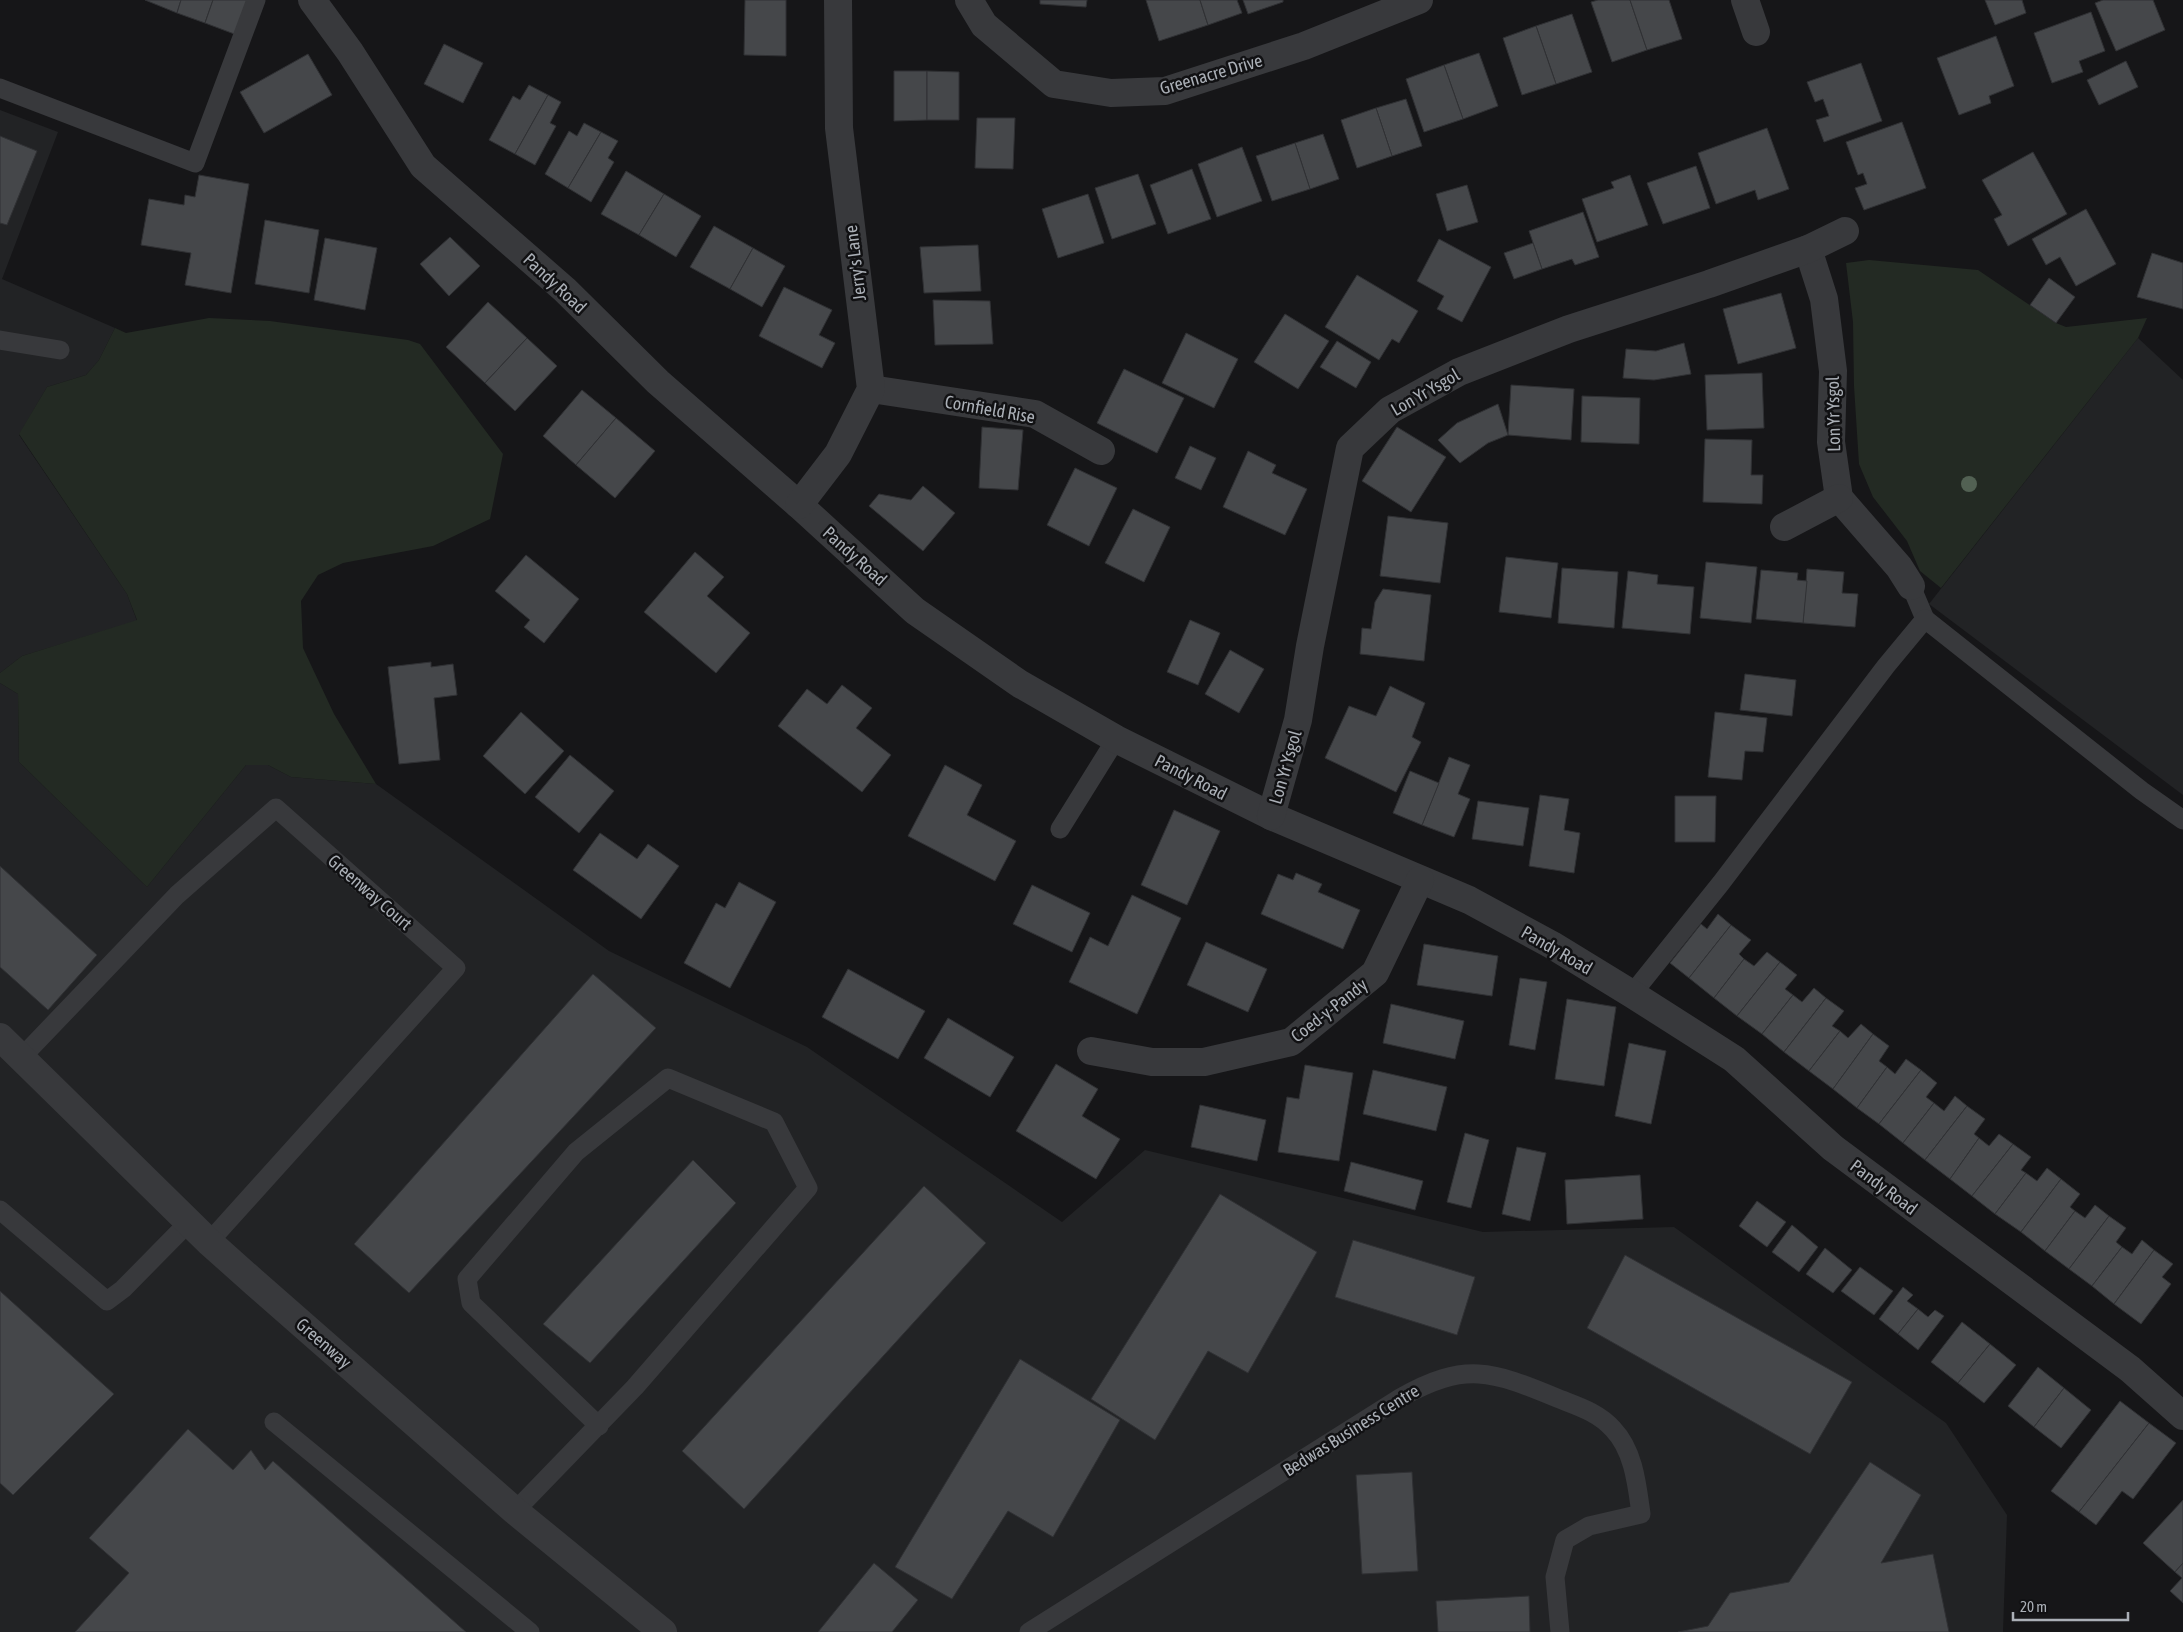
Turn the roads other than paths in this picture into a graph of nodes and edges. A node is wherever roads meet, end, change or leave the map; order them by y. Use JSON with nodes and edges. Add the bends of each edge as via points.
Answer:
{"nodes":[{"id":1,"x":256,"y":0,"type":"edge"},
{"id":2,"x":312,"y":0,"type":"edge"},
{"id":3,"x":838,"y":0,"type":"edge"},
{"id":4,"x":969,"y":0,"type":"edge"},
{"id":5,"x":1419,"y":0,"type":"edge"},
{"id":6,"x":1745,"y":0,"type":"edge"},
{"id":7,"x":1756,"y":32,"type":"dead end"},
{"id":8,"x":0,"y":88,"type":"edge"},
{"id":9,"x":1845,"y":231,"type":"dead end"},
{"id":10,"x":1808,"y":249,"type":"junction"},
{"id":11,"x":0,"y":340,"type":"edge"},
{"id":12,"x":60,"y":350,"type":"dead end"},
{"id":13,"x":870,"y":389,"type":"junction"},
{"id":14,"x":1101,"y":451,"type":"dead end"},
{"id":15,"x":1839,"y":498,"type":"junction"},
{"id":16,"x":799,"y":505,"type":"junction"},
{"id":17,"x":1784,"y":527,"type":"dead end"},
{"id":18,"x":1911,"y":586,"type":"joint"},
{"id":19,"x":1925,"y":619,"type":"junction"},
{"id":20,"x":1116,"y":739,"type":"junction"},
{"id":21,"x":1271,"y":816,"type":"junction"},
{"id":22,"x":2183,"y":820,"type":"edge"},
{"id":23,"x":1060,"y":829,"type":"dead end"},
{"id":24,"x":1420,"y":880,"type":"junction"},
{"id":25,"x":1632,"y":994,"type":"junction"},
{"id":26,"x":0,"y":1037,"type":"edge"},
{"id":27,"x":1091,"y":1050,"type":"dead end"},
{"id":28,"x":20,"y":1058,"type":"junction"},
{"id":29,"x":0,"y":1210,"type":"edge"},
{"id":30,"x":189,"y":1222,"type":"junction"},
{"id":31,"x":209,"y":1242,"type":"junction"},
{"id":32,"x":2183,"y":1416,"type":"edge"},
{"id":33,"x":274,"y":1422,"type":"dead end"},
{"id":34,"x":599,"y":1426,"type":"junction"},
{"id":35,"x":515,"y":1511,"type":"junction"},
{"id":36,"x":530,"y":1632,"type":"edge"},
{"id":37,"x":663,"y":1632,"type":"edge"},
{"id":38,"x":1029,"y":1632,"type":"edge"},
{"id":39,"x":1560,"y":1632,"type":"edge"}],
"edges":[{"from":1,"to":8,"type":"lane","via":[[195,163]]},
{"from":2,"to":16,"type":"street","name":"Pandy Road","via":[[350,52],[423,166],[564,290],[658,382]]},
{"from":3,"to":13,"type":"street","name":"Jerry's Lane","via":[[839,128]]},
{"from":4,"to":5,"type":"street","name":"Greenacre Drive","via":[[984,26],[1054,84],[1111,93],[1165,91],[1304,46]]},
{"from":6,"to":7,"type":"street"},
{"from":9,"to":10,"type":"street","name":"Lon Yr Ysgol"},
{"from":10,"to":15,"type":"street","name":"Lon Yr Ysgol","via":[[1824,299],[1833,370],[1831,442]]},
{"from":10,"to":21,"type":"street","name":"Lon Yr Ysgol","via":[[1569,329],[1459,372],[1390,410],[1350,448],[1298,720]]},
{"from":11,"to":12,"type":"lane"},
{"from":13,"to":14,"type":"street","name":"Cornfield Rise","via":[[1035,414]]},
{"from":13,"to":16,"type":"street","via":[[838,454]]},
{"from":15,"to":17,"type":"street"},
{"from":15,"to":18,"type":"street","via":[[1899,567]]},
{"from":16,"to":20,"type":"street","name":"Pandy Road","via":[[915,611],[1020,684]]},
{"from":18,"to":19,"type":"lane"},
{"from":19,"to":22,"type":"lane"},
{"from":19,"to":25,"type":"lane"},
{"from":20,"to":21,"type":"street","name":"Pandy Road"},
{"from":20,"to":23,"type":"lane"},
{"from":21,"to":24,"type":"street","name":"Pandy Road"},
{"from":24,"to":25,"type":"street","name":"Pandy Road","via":[[1469,900]]},
{"from":24,"to":27,"type":"street","name":"Coed-y-Pandy","via":[[1375,973],[1291,1042],[1204,1062],[1152,1062]]},
{"from":25,"to":32,"type":"street","name":"Pandy Road","via":[[1734,1059],[1833,1148],[2130,1369]]},
{"from":26,"to":28,"type":"street","name":"Greenway"},
{"from":28,"to":30,"type":"street","name":"Greenway"},
{"from":28,"to":31,"type":"lane","name":"Greenway Court","via":[[177,896],[276,808],[456,968]]},
{"from":29,"to":30,"type":"lane","via":[[107,1301]]},
{"from":30,"to":31,"type":"street","name":"Greenway"},
{"from":31,"to":35,"type":"street","name":"Greenway"},
{"from":33,"to":36,"type":"lane"},
{"from":34,"to":34,"type":"lane","via":[[808,1188],[774,1122],[668,1078],[576,1152],[467,1279],[471,1303]]},
{"from":34,"to":35,"type":"lane"},
{"from":35,"to":37,"type":"street","name":"Greenway"},
{"from":38,"to":39,"type":"lane","name":"Bedwas Business Centre","via":[[1422,1385],[1467,1374],[1508,1378],[1596,1414],[1614,1429],[1626,1448],[1642,1514],[1589,1526],[1565,1540],[1554,1577]]}]}
